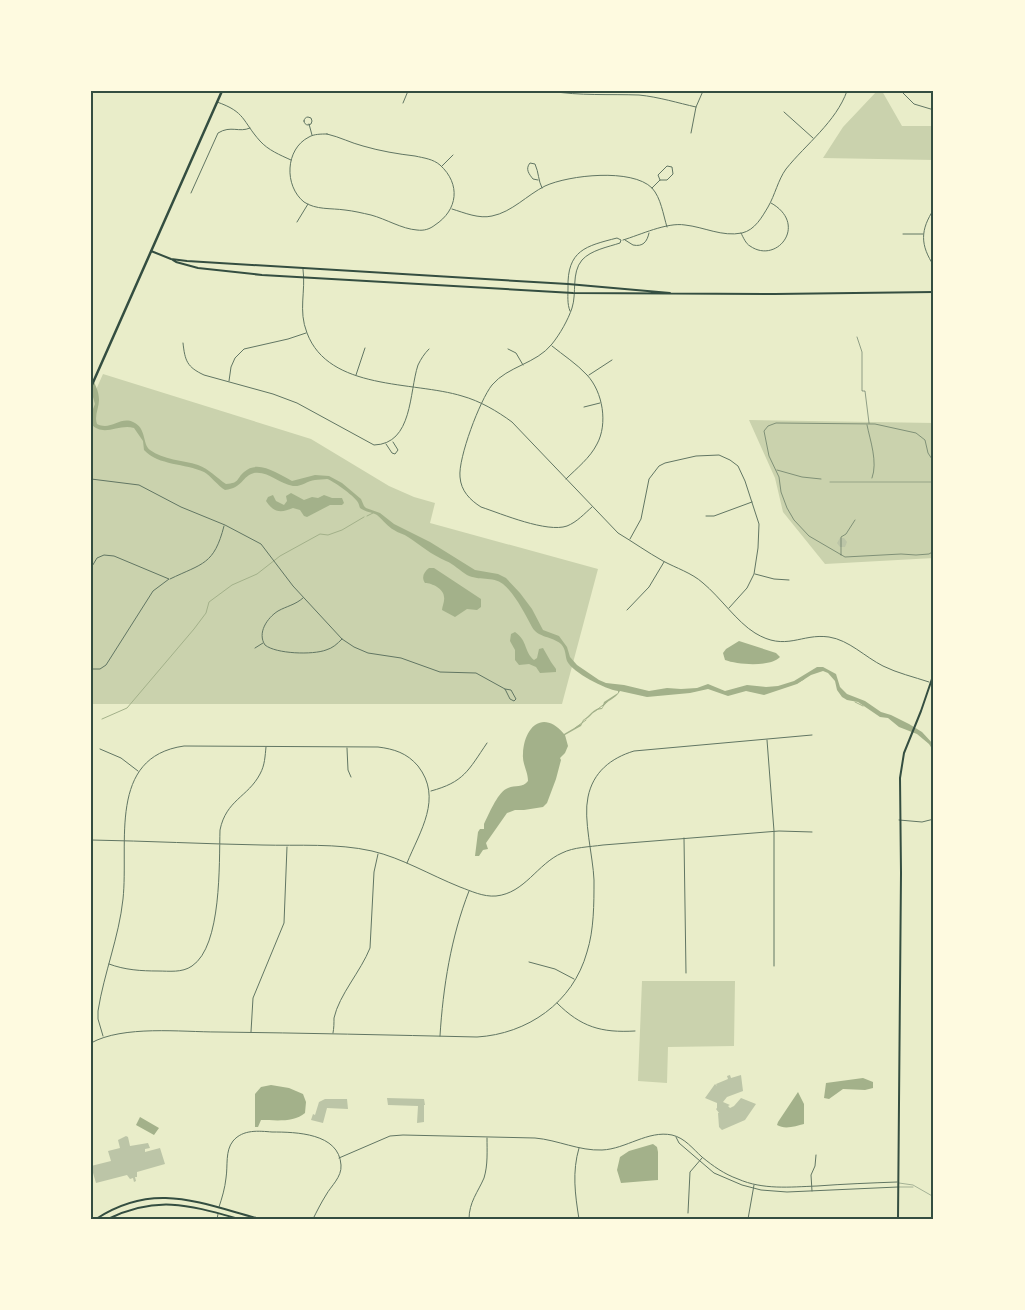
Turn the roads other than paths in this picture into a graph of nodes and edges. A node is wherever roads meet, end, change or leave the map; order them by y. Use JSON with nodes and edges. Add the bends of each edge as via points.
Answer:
{"nodes":[{"id":1,"x":222,"y":91,"type":"edge"},
{"id":2,"x":408,"y":91,"type":"edge"},
{"id":3,"x":550,"y":91,"type":"edge"},
{"id":4,"x":703,"y":91,"type":"edge"},
{"id":5,"x":847,"y":91,"type":"edge"},
{"id":6,"x":901,"y":91,"type":"edge"},
{"id":7,"x":217,"y":102,"type":"junction"},
{"id":8,"x":403,"y":103,"type":"dead end"},
{"id":9,"x":696,"y":107,"type":"junction"},
{"id":10,"x":934,"y":110,"type":"edge"},
{"id":11,"x":784,"y":112,"type":"dead end"},
{"id":12,"x":309,"y":124,"type":"dead end"},
{"id":13,"x":250,"y":128,"type":"junction"},
{"id":14,"x":691,"y":133,"type":"dead end"},
{"id":15,"x":312,"y":136,"type":"junction"},
{"id":16,"x":814,"y":138,"type":"junction"},
{"id":17,"x":453,"y":155,"type":"dead end"},
{"id":18,"x":291,"y":160,"type":"junction"},
{"id":19,"x":441,"y":166,"type":"junction"},
{"id":20,"x":538,"y":180,"type":"junction"},
{"id":21,"x":660,"y":180,"type":"junction"},
{"id":22,"x":542,"y":188,"type":"junction"},
{"id":23,"x":652,"y":188,"type":"junction"},
{"id":24,"x":191,"y":193,"type":"dead end"},
{"id":25,"x":770,"y":202,"type":"junction"},
{"id":26,"x":309,"y":204,"type":"junction"},
{"id":27,"x":451,"y":209,"type":"junction"},
{"id":28,"x":934,"y":209,"type":"edge"},
{"id":29,"x":297,"y":222,"type":"dead end"},
{"id":30,"x":667,"y":227,"type":"junction"},
{"id":31,"x":650,"y":232,"type":"junction"},
{"id":32,"x":740,"y":233,"type":"junction"},
{"id":33,"x":903,"y":234,"type":"dead end"},
{"id":34,"x":924,"y":234,"type":"junction"},
{"id":35,"x":625,"y":239,"type":"junction"},
{"id":36,"x":621,"y":240,"type":"junction"},
{"id":37,"x":151,"y":251,"type":"junction"},
{"id":38,"x":171,"y":259,"type":"junction"},
{"id":39,"x":934,"y":266,"type":"edge"},
{"id":40,"x":303,"y":268,"type":"junction"},
{"id":41,"x":304,"y":277,"type":"junction"},
{"id":42,"x":568,"y":284,"type":"junction"},
{"id":43,"x":575,"y":285,"type":"junction"},
{"id":44,"x":934,"y":292,"type":"edge"},
{"id":45,"x":568,"y":293,"type":"junction"},
{"id":46,"x":573,"y":294,"type":"junction"},
{"id":47,"x":677,"y":294,"type":"junction"},
{"id":48,"x":570,"y":311,"type":"junction"},
{"id":49,"x":307,"y":333,"type":"junction"},
{"id":50,"x":184,"y":342,"type":"dead end"},
{"id":51,"x":551,"y":345,"type":"junction"},
{"id":52,"x":365,"y":348,"type":"dead end"},
{"id":53,"x":429,"y":349,"type":"dead end"},
{"id":54,"x":508,"y":349,"type":"dead end"},
{"id":55,"x":612,"y":360,"type":"dead end"},
{"id":56,"x":523,"y":365,"type":"junction"},
{"id":57,"x":356,"y":375,"type":"junction"},
{"id":58,"x":588,"y":376,"type":"junction"},
{"id":59,"x":229,"y":382,"type":"junction"},
{"id":60,"x":91,"y":387,"type":"edge"},
{"id":61,"x":414,"y":387,"type":"junction"},
{"id":62,"x":600,"y":402,"type":"junction"},
{"id":63,"x":482,"y":404,"type":"junction"},
{"id":64,"x":584,"y":407,"type":"dead end"},
{"id":65,"x":392,"y":440,"type":"junction"},
{"id":66,"x":386,"y":444,"type":"junction"},
{"id":67,"x":91,"y":479,"type":"edge"},
{"id":68,"x":566,"y":479,"type":"junction"},
{"id":69,"x":830,"y":482,"type":"dead end"},
{"id":70,"x":933,"y":482,"type":"edge"},
{"id":71,"x":752,"y":502,"type":"junction"},
{"id":72,"x":592,"y":507,"type":"junction"},
{"id":73,"x":706,"y":516,"type":"dead end"},
{"id":74,"x":225,"y":525,"type":"junction"},
{"id":75,"x":629,"y":540,"type":"junction"},
{"id":76,"x":665,"y":562,"type":"junction"},
{"id":77,"x":91,"y":568,"type":"edge"},
{"id":78,"x":754,"y":574,"type":"junction"},
{"id":79,"x":169,"y":579,"type":"junction"},
{"id":80,"x":789,"y":580,"type":"dead end"},
{"id":81,"x":303,"y":597,"type":"junction"},
{"id":82,"x":730,"y":608,"type":"junction"},
{"id":83,"x":627,"y":610,"type":"dead end"},
{"id":84,"x":342,"y":639,"type":"junction"},
{"id":85,"x":263,"y":643,"type":"junction"},
{"id":86,"x":255,"y":648,"type":"dead end"},
{"id":87,"x":91,"y":669,"type":"edge"},
{"id":88,"x":934,"y":672,"type":"edge"},
{"id":89,"x":931,"y":683,"type":"junction"},
{"id":90,"x":505,"y":689,"type":"junction"},
{"id":91,"x":812,"y":735,"type":"dead end"},
{"id":92,"x":767,"y":740,"type":"junction"},
{"id":93,"x":487,"y":744,"type":"dead end"},
{"id":94,"x":266,"y":746,"type":"junction"},
{"id":95,"x":347,"y":747,"type":"junction"},
{"id":96,"x":100,"y":749,"type":"dead end"},
{"id":97,"x":139,"y":771,"type":"junction"},
{"id":98,"x":351,"y":777,"type":"dead end"},
{"id":99,"x":430,"y":792,"type":"junction"},
{"id":100,"x":934,"y":818,"type":"edge"},
{"id":101,"x":900,"y":820,"type":"junction"},
{"id":102,"x":774,"y":832,"type":"junction"},
{"id":103,"x":812,"y":832,"type":"dead end"},
{"id":104,"x":684,"y":838,"type":"junction"},
{"id":105,"x":91,"y":840,"type":"edge"},
{"id":106,"x":125,"y":840,"type":"junction"},
{"id":107,"x":220,"y":844,"type":"junction"},
{"id":108,"x":287,"y":846,"type":"junction"},
{"id":109,"x":591,"y":847,"type":"junction"},
{"id":110,"x":378,"y":853,"type":"junction"},
{"id":111,"x":406,"y":864,"type":"junction"},
{"id":112,"x":469,"y":891,"type":"junction"},
{"id":113,"x":530,"y":962,"type":"dead end"},
{"id":114,"x":108,"y":964,"type":"junction"},
{"id":115,"x":774,"y":966,"type":"dead end"},
{"id":116,"x":686,"y":973,"type":"dead end"},
{"id":117,"x":575,"y":979,"type":"junction"},
{"id":118,"x":556,"y":1003,"type":"junction"},
{"id":119,"x":635,"y":1031,"type":"dead end"},
{"id":120,"x":251,"y":1032,"type":"junction"},
{"id":121,"x":333,"y":1034,"type":"junction"},
{"id":122,"x":104,"y":1036,"type":"junction"},
{"id":123,"x":440,"y":1036,"type":"junction"},
{"id":124,"x":91,"y":1043,"type":"edge"},
{"id":125,"x":676,"y":1136,"type":"junction"},
{"id":126,"x":487,"y":1137,"type":"junction"},
{"id":127,"x":579,"y":1148,"type":"junction"},
{"id":128,"x":816,"y":1156,"type":"dead end"},
{"id":129,"x":702,"y":1157,"type":"junction"},
{"id":130,"x":339,"y":1158,"type":"junction"},
{"id":131,"x":699,"y":1161,"type":"junction"},
{"id":132,"x":898,"y":1182,"type":"junction"},
{"id":133,"x":754,"y":1184,"type":"junction"},
{"id":134,"x":812,"y":1186,"type":"junction"},
{"id":135,"x":914,"y":1186,"type":"junction"},
{"id":136,"x":898,"y":1187,"type":"junction"},
{"id":137,"x":753,"y":1189,"type":"junction"},
{"id":138,"x":812,"y":1191,"type":"junction"},
{"id":139,"x":173,"y":1197,"type":"junction"},
{"id":140,"x":934,"y":1197,"type":"edge"},
{"id":141,"x":172,"y":1204,"type":"junction"},
{"id":142,"x":219,"y":1208,"type":"junction"},
{"id":143,"x":112,"y":1209,"type":"junction"},
{"id":144,"x":218,"y":1213,"type":"junction"},
{"id":145,"x":688,"y":1213,"type":"dead end"},
{"id":146,"x":115,"y":1215,"type":"junction"},
{"id":147,"x":96,"y":1219,"type":"edge"},
{"id":148,"x":108,"y":1219,"type":"edge"},
{"id":149,"x":216,"y":1219,"type":"edge"},
{"id":150,"x":239,"y":1219,"type":"edge"},
{"id":151,"x":260,"y":1219,"type":"edge"},
{"id":152,"x":313,"y":1219,"type":"edge"},
{"id":153,"x":469,"y":1219,"type":"edge"},
{"id":154,"x":579,"y":1219,"type":"edge"},
{"id":155,"x":748,"y":1219,"type":"edge"},
{"id":156,"x":898,"y":1219,"type":"edge"}],
"edges":[{"from":1,"to":7,"type":"main road"},
{"from":2,"to":8,"type":"street"},
{"from":3,"to":9,"type":"street","via":[[639,95]]},
{"from":4,"to":9,"type":"street"},
{"from":5,"to":16,"type":"street","via":[[834,116]]},
{"from":6,"to":10,"type":"street","via":[[914,104]]},
{"from":7,"to":13,"type":"street","via":[[240,114]]},
{"from":7,"to":37,"type":"main road"},
{"from":9,"to":14,"type":"street"},
{"from":11,"to":16,"type":"street"},
{"from":12,"to":15,"type":"street"},
{"from":13,"to":18,"type":"street","via":[[262,143]]},
{"from":13,"to":24,"type":"street","via":[[226,129],[218,133]]},
{"from":15,"to":18,"type":"street","via":[[297,147]]},
{"from":15,"to":19,"type":"street","via":[[327,134],[362,146],[429,159]]},
{"from":16,"to":25,"type":"street","via":[[785,171]]},
{"from":17,"to":19,"type":"street"},
{"from":18,"to":26,"type":"street","via":[[289,170],[295,191]]},
{"from":19,"to":27,"type":"street","via":[[454,185]]},
{"from":20,"to":20,"type":"street","via":[[528,170],[530,163],[535,164]]},
{"from":20,"to":22,"type":"street"},
{"from":21,"to":21,"type":"street","via":[[667,180],[673,174],[672,167],[667,166],[658,175]]},
{"from":21,"to":23,"type":"street"},
{"from":22,"to":23,"type":"street","via":[[565,179],[590,176],[639,180]]},
{"from":22,"to":27,"type":"street","via":[[491,217]]},
{"from":23,"to":30,"type":"street","via":[[661,204]]},
{"from":25,"to":32,"type":"street","via":[[759,222]]},
{"from":25,"to":32,"type":"street","via":[[780,208],[788,221],[787,235],[780,246],[762,251],[750,246]]},
{"from":26,"to":27,"type":"street","via":[[359,212],[418,231],[443,220]]},
{"from":26,"to":29,"type":"street"},
{"from":28,"to":34,"type":"street","via":[[925,222]]},
{"from":30,"to":31,"type":"street"},
{"from":30,"to":32,"type":"street","via":[[684,224]]},
{"from":31,"to":35,"type":"street"},
{"from":31,"to":35,"type":"street","via":[[642,245],[633,245]]},
{"from":33,"to":34,"type":"street"},
{"from":34,"to":39,"type":"street","via":[[926,252]]},
{"from":35,"to":36,"type":"street"},
{"from":36,"to":42,"type":"street","via":[[617,238],[582,250],[574,257]]},
{"from":36,"to":43,"type":"street","via":[[582,260]]},
{"from":37,"to":38,"type":"main road"},
{"from":37,"to":60,"type":"main road"},
{"from":38,"to":40,"type":"main road"},
{"from":38,"to":41,"type":"main road","via":[[198,268]]},
{"from":40,"to":41,"type":"street"},
{"from":40,"to":42,"type":"main road"},
{"from":41,"to":45,"type":"main road"},
{"from":41,"to":49,"type":"street","via":[[302,307]]},
{"from":42,"to":43,"type":"main road"},
{"from":42,"to":45,"type":"street"},
{"from":43,"to":46,"type":"street"},
{"from":43,"to":47,"type":"main road"},
{"from":44,"to":47,"type":"main road"},
{"from":45,"to":46,"type":"main road"},
{"from":45,"to":48,"type":"street"},
{"from":46,"to":47,"type":"main road"},
{"from":46,"to":48,"type":"street"},
{"from":48,"to":51,"type":"street"},
{"from":49,"to":57,"type":"street","via":[[321,355],[337,368]]},
{"from":49,"to":59,"type":"street","via":[[244,349],[235,358]]},
{"from":50,"to":59,"type":"street","via":[[188,364],[194,370]]},
{"from":51,"to":56,"type":"street"},
{"from":51,"to":58,"type":"street"},
{"from":52,"to":57,"type":"street"},
{"from":53,"to":61,"type":"street","via":[[421,358]]},
{"from":54,"to":56,"type":"street","via":[[516,353]]},
{"from":55,"to":58,"type":"street"},
{"from":56,"to":63,"type":"street","via":[[492,385]]},
{"from":57,"to":61,"type":"street"},
{"from":58,"to":62,"type":"street"},
{"from":59,"to":66,"type":"street","via":[[297,403],[374,445]]},
{"from":61,"to":63,"type":"street","via":[[462,396]]},
{"from":61,"to":65,"type":"street","via":[[405,420]]},
{"from":62,"to":64,"type":"street"},
{"from":62,"to":68,"type":"street","via":[[603,417],[600,439],[590,455]]},
{"from":63,"to":68,"type":"street","via":[[512,422]]},
{"from":63,"to":72,"type":"street","via":[[468,437],[460,468],[462,485],[473,502],[501,514],[556,528],[574,522]]},
{"from":65,"to":66,"type":"street"},
{"from":65,"to":66,"type":"street","via":[[398,450],[395,454]]},
{"from":67,"to":74,"type":"street","via":[[139,485]]},
{"from":68,"to":72,"type":"street"},
{"from":69,"to":70,"type":"lane"},
{"from":71,"to":73,"type":"street"},
{"from":71,"to":75,"type":"street","via":[[738,466],[725,457],[696,456],[666,463],[659,466],[650,479],[641,519]]},
{"from":71,"to":78,"type":"street","via":[[759,524]]},
{"from":72,"to":75,"type":"street"},
{"from":74,"to":79,"type":"street","via":[[219,545],[209,559]]},
{"from":74,"to":81,"type":"street","via":[[261,544]]},
{"from":75,"to":76,"type":"street"},
{"from":76,"to":82,"type":"street","via":[[702,581]]},
{"from":76,"to":83,"type":"street","via":[[649,588]]},
{"from":77,"to":79,"type":"street","via":[[97,558],[109,554]]},
{"from":78,"to":80,"type":"street"},
{"from":78,"to":82,"type":"street"},
{"from":79,"to":87,"type":"street","via":[[153,591],[106,665]]},
{"from":81,"to":84,"type":"street"},
{"from":81,"to":85,"type":"street","via":[[269,619],[262,631]]},
{"from":82,"to":89,"type":"street","via":[[743,624],[769,640],[795,642],[830,637],[841,640],[883,666]]},
{"from":84,"to":85,"type":"street","via":[[330,649],[320,652],[277,651]]},
{"from":84,"to":90,"type":"street","via":[[363,651],[402,658],[440,672],[476,673]]},
{"from":85,"to":86,"type":"street"},
{"from":88,"to":89,"type":"main road"},
{"from":89,"to":101,"type":"main road","via":[[908,740],[900,773]]},
{"from":90,"to":90,"type":"street","via":[[511,690],[516,698],[514,701]]},
{"from":91,"to":92,"type":"street"},
{"from":92,"to":102,"type":"street"},
{"from":92,"to":109,"type":"street","via":[[634,751],[608,763],[592,783],[588,797]]},
{"from":93,"to":99,"type":"street","via":[[461,778]]},
{"from":94,"to":95,"type":"street"},
{"from":94,"to":97,"type":"street","via":[[175,747],[159,754]]},
{"from":94,"to":107,"type":"street","via":[[265,762],[259,776],[225,815]]},
{"from":95,"to":98,"type":"street"},
{"from":95,"to":99,"type":"street","via":[[388,748],[408,756],[424,774]]},
{"from":96,"to":97,"type":"street"},
{"from":97,"to":106,"type":"street","via":[[128,796]]},
{"from":99,"to":111,"type":"street","via":[[427,816]]},
{"from":100,"to":101,"type":"street","via":[[922,822]]},
{"from":101,"to":132,"type":"main road"},
{"from":102,"to":103,"type":"street"},
{"from":102,"to":104,"type":"street"},
{"from":102,"to":115,"type":"street"},
{"from":104,"to":109,"type":"street"},
{"from":104,"to":116,"type":"street"},
{"from":105,"to":106,"type":"street"},
{"from":106,"to":107,"type":"street"},
{"from":106,"to":114,"type":"street","via":[[123,899]]},
{"from":107,"to":108,"type":"street"},
{"from":107,"to":114,"type":"street","via":[[217,909],[204,952],[198,960],[188,968],[176,971],[133,970]]},
{"from":108,"to":110,"type":"street","via":[[342,847]]},
{"from":108,"to":120,"type":"street","via":[[284,923],[253,998]]},
{"from":109,"to":112,"type":"street","via":[[562,852],[508,893],[485,896]]},
{"from":109,"to":117,"type":"street","via":[[594,879],[591,932],[587,953]]},
{"from":110,"to":111,"type":"street"},
{"from":110,"to":121,"type":"street","via":[[370,948],[338,1008]]},
{"from":111,"to":112,"type":"street"},
{"from":112,"to":123,"type":"street","via":[[456,927],[443,992]]},
{"from":113,"to":117,"type":"street"},
{"from":114,"to":122,"type":"street","via":[[98,1011]]},
{"from":117,"to":118,"type":"street"},
{"from":118,"to":119,"type":"street","via":[[586,1025],[600,1030]]},
{"from":118,"to":123,"type":"street","via":[[536,1020],[503,1034]]},
{"from":120,"to":121,"type":"street"},
{"from":120,"to":122,"type":"street","via":[[130,1032]]},
{"from":121,"to":123,"type":"street"},
{"from":122,"to":124,"type":"street"},
{"from":125,"to":127,"type":"street","via":[[654,1134],[606,1150]]},
{"from":125,"to":129,"type":"street"},
{"from":125,"to":131,"type":"street","via":[[679,1143]]},
{"from":126,"to":127,"type":"street","via":[[544,1139]]},
{"from":126,"to":130,"type":"street","via":[[390,1136]]},
{"from":126,"to":153,"type":"street","via":[[486,1169],[470,1204]]},
{"from":127,"to":154,"type":"street","via":[[573,1179]]},
{"from":128,"to":134,"type":"street"},
{"from":129,"to":131,"type":"street"},
{"from":129,"to":133,"type":"street","via":[[728,1175]]},
{"from":130,"to":142,"type":"street","via":[[328,1143],[309,1134],[242,1134],[228,1150]]},
{"from":130,"to":152,"type":"street","via":[[341,1168],[338,1177]]},
{"from":131,"to":137,"type":"street","via":[[714,1173]]},
{"from":131,"to":145,"type":"street","via":[[690,1172]]},
{"from":132,"to":134,"type":"street"},
{"from":132,"to":135,"type":"lane"},
{"from":132,"to":136,"type":"main road"},
{"from":133,"to":134,"type":"street"},
{"from":133,"to":137,"type":"street"},
{"from":134,"to":138,"type":"street"},
{"from":135,"to":136,"type":"lane"},
{"from":135,"to":140,"type":"lane"},
{"from":136,"to":138,"type":"street"},
{"from":136,"to":156,"type":"main road"},
{"from":137,"to":138,"type":"street"},
{"from":137,"to":155,"type":"street"},
{"from":139,"to":141,"type":"main road"},
{"from":139,"to":142,"type":"main road"},
{"from":139,"to":143,"type":"main road","via":[[135,1201]]},
{"from":141,"to":144,"type":"main road"},
{"from":141,"to":146,"type":"main road","via":[[141,1206]]},
{"from":142,"to":144,"type":"main road"},
{"from":142,"to":151,"type":"main road"},
{"from":143,"to":146,"type":"main road"},
{"from":143,"to":147,"type":"main road"},
{"from":144,"to":149,"type":"street"},
{"from":144,"to":150,"type":"main road"},
{"from":146,"to":148,"type":"main road"}]}
